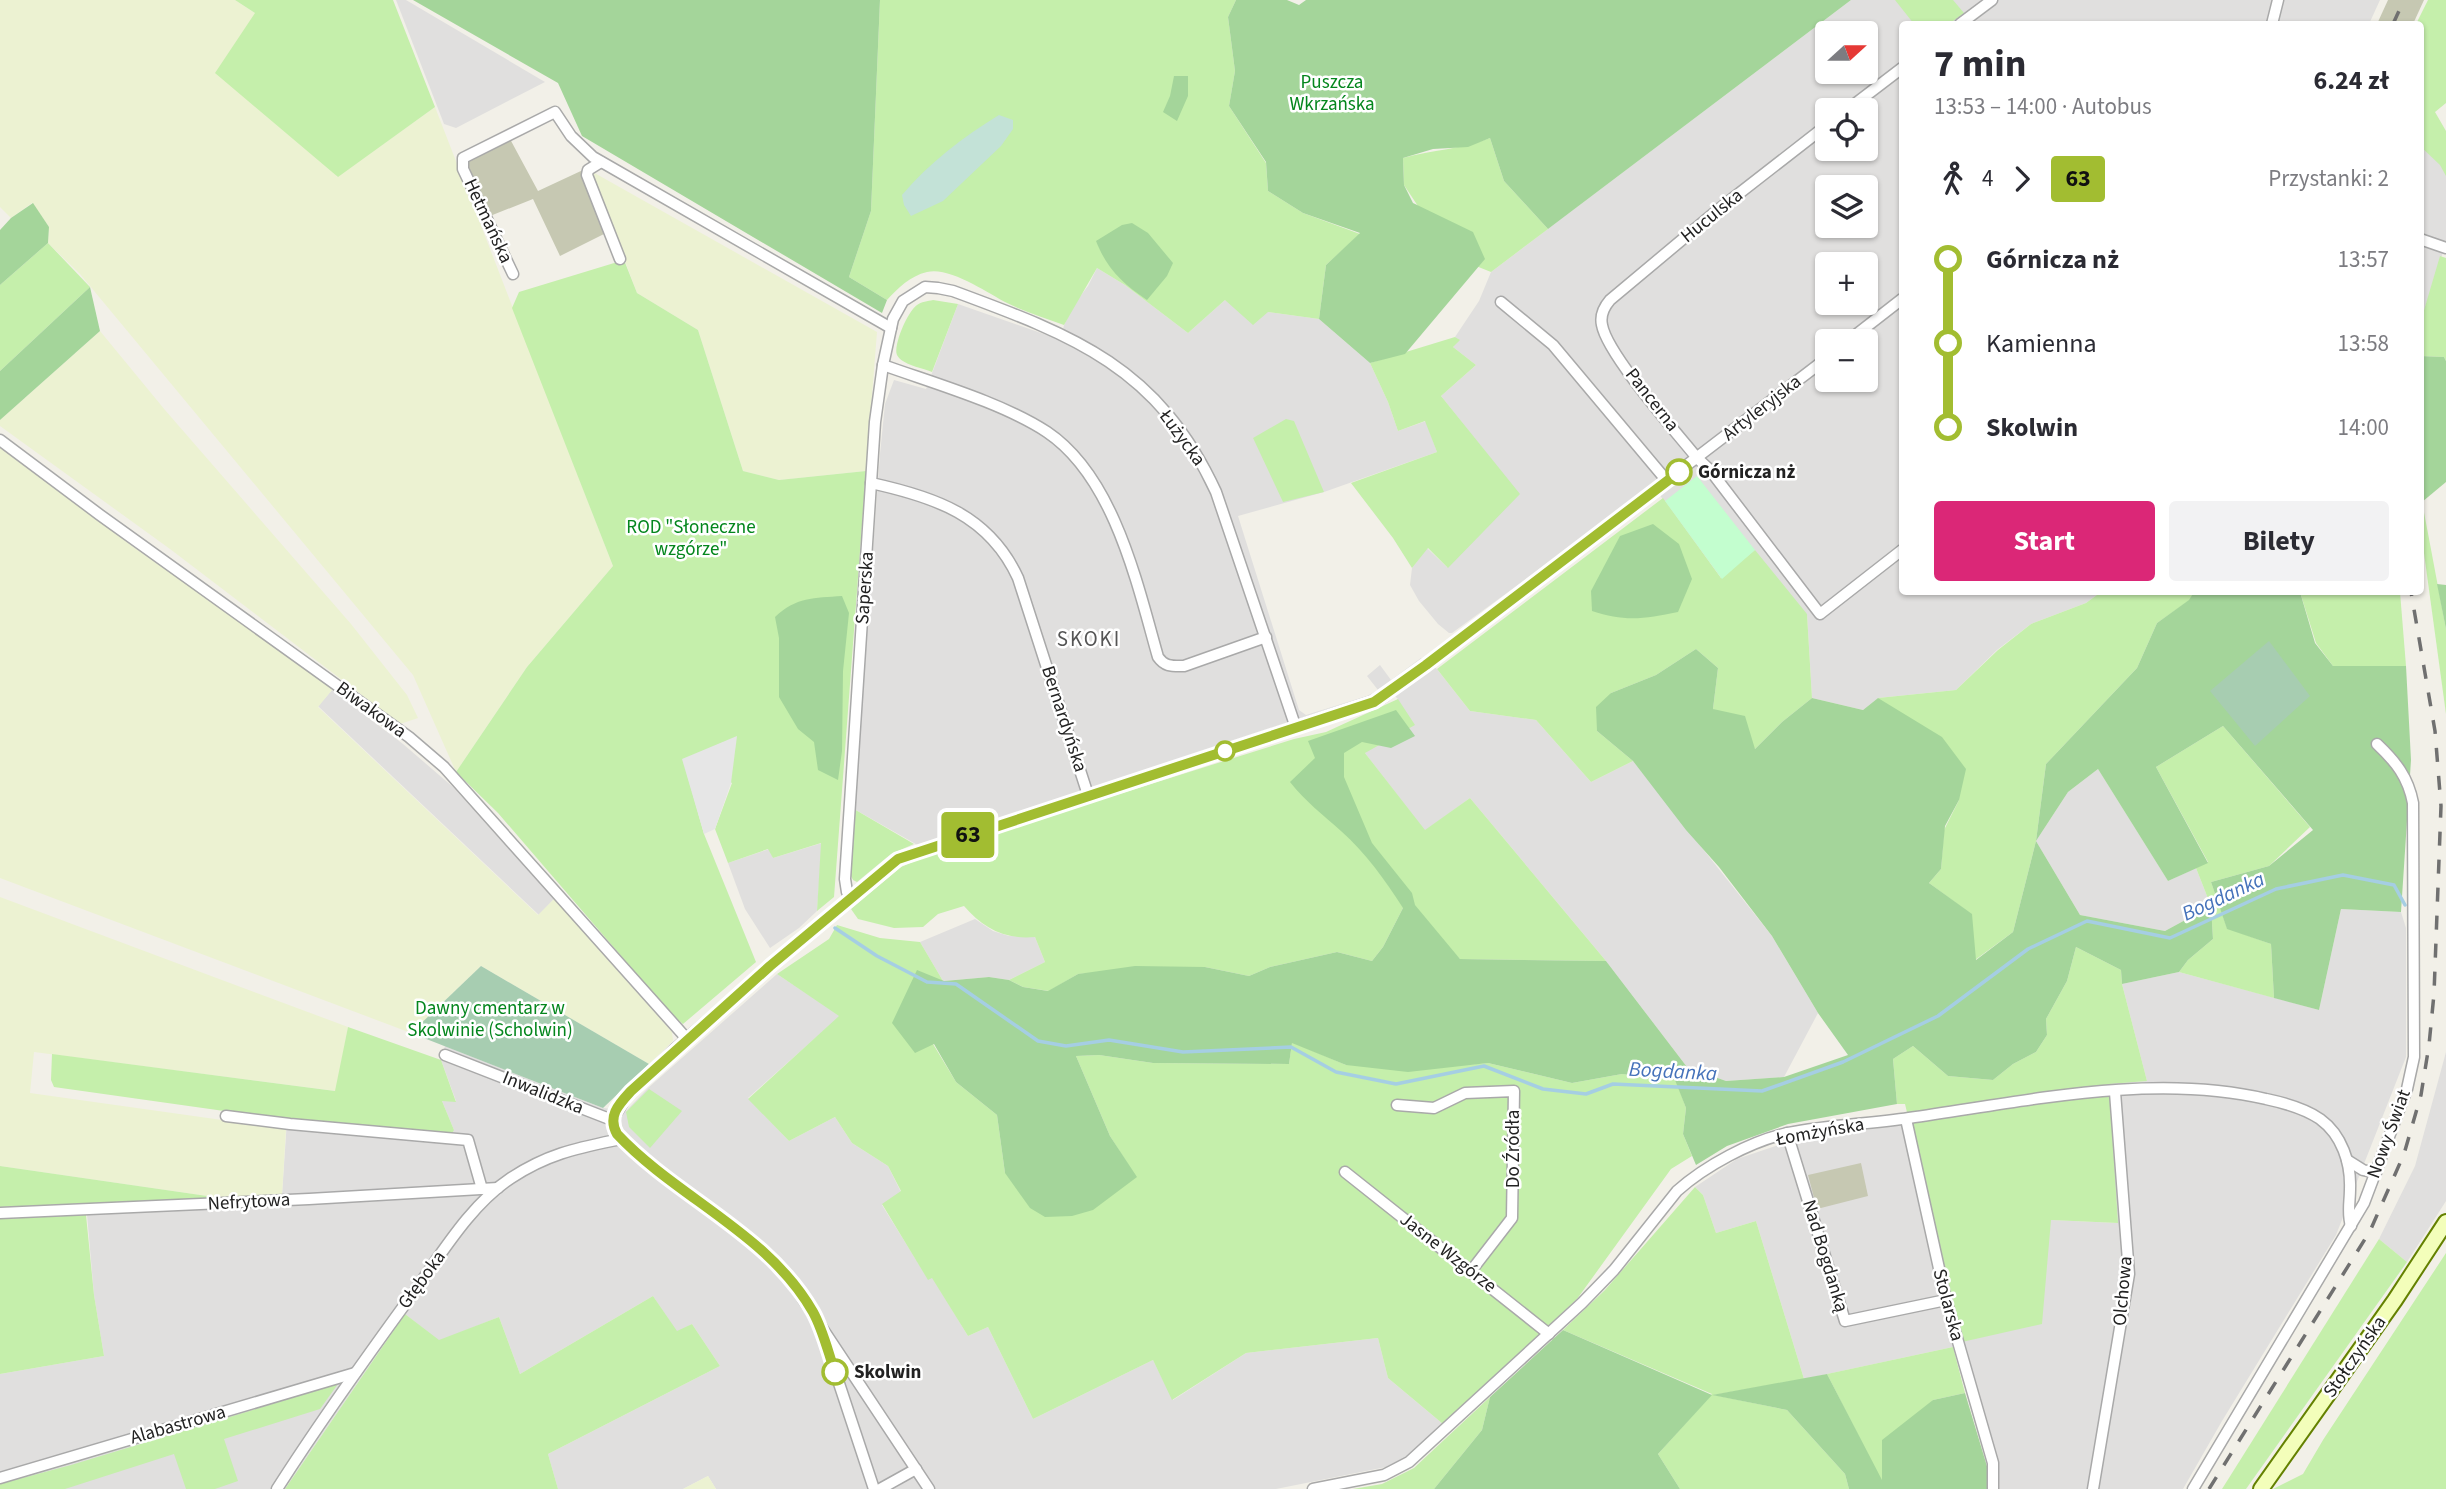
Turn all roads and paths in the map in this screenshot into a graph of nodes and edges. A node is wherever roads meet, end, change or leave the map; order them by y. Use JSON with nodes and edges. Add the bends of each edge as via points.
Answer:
{"nodes":[{"id":1,"x":1992,"y":0,"type":"edge"},
{"id":2,"x":2277,"y":0,"type":"edge"},
{"id":3,"x":1964,"y":21,"type":"edge"},
{"id":4,"x":2273,"y":21,"type":"edge"},
{"id":5,"x":1899,"y":70,"type":"edge"},
{"id":6,"x":1863,"y":98,"type":"edge"},
{"id":7,"x":1815,"y":135,"type":"edge"},
{"id":8,"x":601,"y":162,"type":"junction"},
{"id":9,"x":2424,"y":240,"type":"edge"},
{"id":10,"x":2446,"y":248,"type":"edge"},
{"id":11,"x":620,"y":258,"type":"dead end"},
{"id":12,"x":513,"y":274,"type":"dead end"},
{"id":13,"x":919,"y":289,"type":"joint"},
{"id":14,"x":1899,"y":301,"type":"edge"},
{"id":15,"x":1501,"y":302,"type":"dead end"},
{"id":16,"x":1603,"y":312,"type":"joint"},
{"id":17,"x":891,"y":328,"type":"junction"},
{"id":18,"x":1863,"y":329,"type":"edge"},
{"id":19,"x":883,"y":365,"type":"junction"},
{"id":20,"x":1815,"y":367,"type":"edge"},
{"id":21,"x":0,"y":440,"type":"edge"},
{"id":22,"x":1697,"y":458,"type":"junction"},
{"id":23,"x":1667,"y":481,"type":"junction"},
{"id":24,"x":871,"y":483,"type":"junction"},
{"id":25,"x":1899,"y":552,"type":"edge"},
{"id":26,"x":1266,"y":637,"type":"junction"},
{"id":27,"x":1296,"y":727,"type":"junction"},
{"id":28,"x":2377,"y":744,"type":"dead end"},
{"id":29,"x":1088,"y":795,"type":"junction"},
{"id":30,"x":851,"y":898,"type":"junction"},
{"id":31,"x":687,"y":1039,"type":"junction"},
{"id":32,"x":445,"y":1055,"type":"dead end"},
{"id":33,"x":2115,"y":1092,"type":"junction"},
{"id":34,"x":1397,"y":1105,"type":"dead end"},
{"id":35,"x":226,"y":1116,"type":"dead end"},
{"id":36,"x":1906,"y":1119,"type":"junction"},
{"id":37,"x":612,"y":1120,"type":"junction"},
{"id":38,"x":1787,"y":1133,"type":"junction"},
{"id":39,"x":621,"y":1139,"type":"junction"},
{"id":40,"x":2347,"y":1160,"type":"junction"},
{"id":41,"x":1345,"y":1172,"type":"dead end"},
{"id":42,"x":2376,"y":1173,"type":"junction"},
{"id":43,"x":499,"y":1188,"type":"junction"},
{"id":44,"x":482,"y":1189,"type":"junction"},
{"id":45,"x":0,"y":1213,"type":"edge"},
{"id":46,"x":2446,"y":1222,"type":"edge"},
{"id":47,"x":2351,"y":1226,"type":"junction"},
{"id":48,"x":1471,"y":1270,"type":"junction"},
{"id":49,"x":1946,"y":1300,"type":"junction"},
{"id":50,"x":813,"y":1312,"type":"junction"},
{"id":51,"x":1549,"y":1335,"type":"junction"},
{"id":52,"x":356,"y":1373,"type":"junction"},
{"id":53,"x":855,"y":1375,"type":"junction"},
{"id":54,"x":839,"y":1383,"type":"junction"},
{"id":55,"x":916,"y":1469,"type":"junction"},
{"id":56,"x":0,"y":1478,"type":"edge"},
{"id":57,"x":277,"y":1489,"type":"edge"},
{"id":58,"x":874,"y":1489,"type":"edge"},
{"id":59,"x":880,"y":1489,"type":"edge"},
{"id":60,"x":929,"y":1489,"type":"edge"},
{"id":61,"x":1313,"y":1489,"type":"edge"},
{"id":62,"x":1993,"y":1489,"type":"edge"},
{"id":63,"x":2093,"y":1489,"type":"edge"},
{"id":64,"x":2193,"y":1489,"type":"edge"},
{"id":65,"x":2260,"y":1489,"type":"edge"}],
"edges":[{"from":1,"to":3,"type":"street"},
{"from":2,"to":4,"type":"street"},
{"from":5,"to":6,"type":"street"},
{"from":7,"to":16,"type":"street","name":"Huculska","via":[[1621,290]]},
{"from":8,"to":11,"type":"street","via":[[587,175]]},
{"from":8,"to":12,"type":"street","name":"Hetmańska","via":[[572,136],[555,112],[463,158],[463,169]]},
{"from":8,"to":17,"type":"street"},
{"from":9,"to":10,"type":"street"},
{"from":13,"to":17,"type":"street","name":"Saperska","via":[[898,306]]},
{"from":13,"to":26,"type":"street","name":"Łużycka","via":[[953,291],[1056,332],[1106,359],[1150,396],[1179,426],[1202,463],[1224,512]]},
{"from":14,"to":18,"type":"street"},
{"from":15,"to":23,"type":"street","name":"Pancerna","via":[[1553,345]]},
{"from":16,"to":22,"type":"street","name":"Pancerna","via":[[1602,326],[1613,349]]},
{"from":17,"to":19,"type":"street","name":"Saperska"},
{"from":19,"to":24,"type":"street","name":"Saperska"},
{"from":19,"to":26,"type":"street","via":[[1028,420],[1077,458],[1118,532],[1162,663],[1184,666]]},
{"from":20,"to":22,"type":"street","name":"Artyleryjska"},
{"from":21,"to":31,"type":"street","name":"Biwakowa","via":[[444,767]]},
{"from":22,"to":23,"type":"street","name":"Artyleryjska"},
{"from":22,"to":25,"type":"street","name":"Pancerna","via":[[1820,614]]},
{"from":23,"to":27,"type":"street","name":"Artyleryjska","via":[[1386,695]]},
{"from":24,"to":29,"type":"street","name":"Bernardyńska","via":[[922,494],[956,511],[984,530],[1010,562]]},
{"from":24,"to":30,"type":"street","name":"Saperska","via":[[845,879]]},
{"from":26,"to":27,"type":"street","name":"Łużycka"},
{"from":27,"to":29,"type":"street","name":"Artyleryjska"},
{"from":28,"to":42,"type":"street","name":"Nowy Świat","via":[[2403,772],[2413,803],[2414,1057]]},
{"from":29,"to":30,"type":"street","name":"Artyleryjska","via":[[906,855]]},
{"from":30,"to":31,"type":"street","name":"Artyleryjska"},
{"from":31,"to":37,"type":"street","name":"Artyleryjska","via":[[631,1091]]},
{"from":32,"to":37,"type":"street","name":"Inwalidzka"},
{"from":33,"to":36,"type":"street","name":"Łomżyńska","via":[[2060,1094]]},
{"from":33,"to":40,"type":"street","name":"Łomżyńska","via":[[2217,1091],[2286,1103],[2321,1120],[2334,1132]]},
{"from":33,"to":63,"type":"street","name":"Olchowa","via":[[2129,1274]]},
{"from":34,"to":48,"type":"street","name":"Do Źródła","via":[[1434,1108],[1465,1093],[1514,1091],[1512,1218]]},
{"from":35,"to":44,"type":"street","via":[[468,1140]]},
{"from":36,"to":38,"type":"street","name":"Łomżyńska"},
{"from":36,"to":49,"type":"street","name":"Stolarska"},
{"from":37,"to":39,"type":"street"},
{"from":38,"to":49,"type":"street","name":"Nad Bogdanką","via":[[1844,1321]]},
{"from":38,"to":51,"type":"street","name":"Łomżyńska","via":[[1734,1153],[1689,1180],[1614,1270]]},
{"from":39,"to":43,"type":"street","name":"Głęboka","via":[[549,1156]]},
{"from":39,"to":50,"type":"street","via":[[662,1176],[766,1254]]},
{"from":40,"to":42,"type":"street"},
{"from":40,"to":47,"type":"street","name":"Łomżyńska"},
{"from":41,"to":48,"type":"street","name":"Jasne Wzgórze"},
{"from":42,"to":47,"type":"street","name":"Nowy Świat"},
{"from":43,"to":44,"type":"street","name":"Nefrytowa"},
{"from":43,"to":52,"type":"street","name":"Głęboka","via":[[463,1225]]},
{"from":44,"to":45,"type":"street","name":"Nefrytowa"},
{"from":46,"to":65,"type":"street","name":"Stołczyńska"},
{"from":47,"to":64,"type":"street","name":"Nowy Świat"},
{"from":48,"to":51,"type":"street","name":"Jasne Wzgórze"},
{"from":49,"to":62,"type":"street","name":"Stolarska","via":[[1988,1443]]},
{"from":50,"to":53,"type":"street"},
{"from":50,"to":54,"type":"street"},
{"from":51,"to":61,"type":"street","name":"Łomżyńska","via":[[1409,1462],[1384,1475]]},
{"from":52,"to":56,"type":"street","name":"Alabastrowa"},
{"from":52,"to":57,"type":"street","name":"Głęboka"},
{"from":53,"to":54,"type":"street","via":[[845,1375]]},
{"from":53,"to":55,"type":"street"},
{"from":54,"to":58,"type":"street"},
{"from":55,"to":59,"type":"street"},
{"from":55,"to":60,"type":"street"}]}
